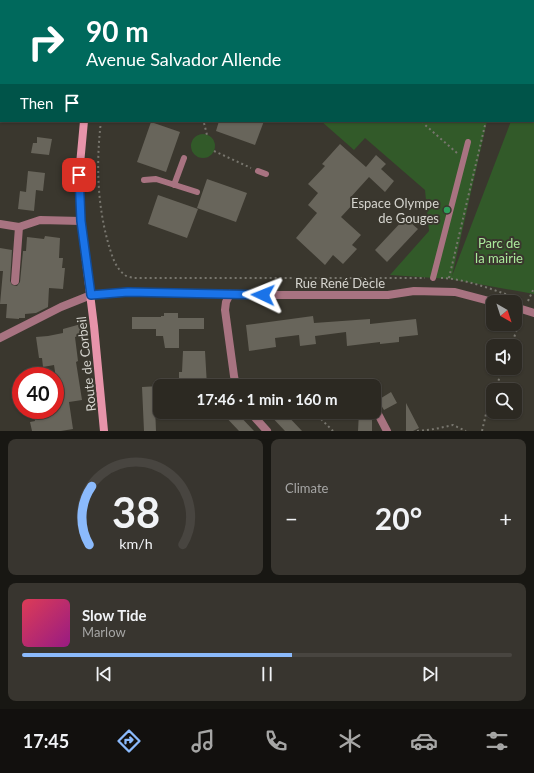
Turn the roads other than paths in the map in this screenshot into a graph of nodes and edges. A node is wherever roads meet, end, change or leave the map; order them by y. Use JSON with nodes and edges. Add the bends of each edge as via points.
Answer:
{"nodes":[{"id":1,"x":84,"y":122,"type":"edge"},
{"id":2,"x":468,"y":142,"type":"dead end"},
{"id":3,"x":184,"y":158,"type":"dead end"},
{"id":4,"x":258,"y":171,"type":"road end"},
{"id":5,"x":266,"y":174,"type":"dead end"},
{"id":6,"x":144,"y":180,"type":"dead end"},
{"id":7,"x":174,"y":185,"type":"junction"},
{"id":8,"x":197,"y":192,"type":"dead end"},
{"id":9,"x":81,"y":221,"type":"junction"},
{"id":10,"x":0,"y":224,"type":"edge"},
{"id":11,"x":19,"y":226,"type":"junction"},
{"id":12,"x":433,"y":278,"type":"road end"},
{"id":13,"x":15,"y":281,"type":"dead end"},
{"id":14,"x":230,"y":294,"type":"junction"},
{"id":15,"x":91,"y":295,"type":"junction"},
{"id":16,"x":486,"y":300,"type":"edge"},
{"id":17,"x":522,"y":309,"type":"edge"},
{"id":18,"x":534,"y":313,"type":"edge"},
{"id":19,"x":0,"y":338,"type":"edge"},
{"id":20,"x":235,"y":379,"type":"edge"},
{"id":21,"x":258,"y":419,"type":"edge"},
{"id":22,"x":381,"y":419,"type":"edge"},
{"id":23,"x":104,"y":431,"type":"edge"},
{"id":24,"x":267,"y":431,"type":"edge"},
{"id":25,"x":387,"y":431,"type":"edge"}],
"edges":[{"from":1,"to":9,"type":"main road","name":"Route de Corbeil","via":[[79,175]]},
{"from":2,"to":12,"type":"lane"},
{"from":3,"to":7,"type":"lane"},
{"from":4,"to":5,"type":"lane"},
{"from":6,"to":7,"type":"lane","via":[[156,179]]},
{"from":7,"to":8,"type":"lane"},
{"from":9,"to":11,"type":"street","via":[[40,220]]},
{"from":9,"to":15,"type":"main road","name":"Route de Corbeil"},
{"from":10,"to":11,"type":"street"},
{"from":11,"to":13,"type":"street"},
{"from":14,"to":15,"type":"street","name":"Rue René Dècle","via":[[128,292]]},
{"from":14,"to":16,"type":"street","name":"Rue René Dècle","via":[[388,295],[414,291],[455,292]]},
{"from":14,"to":20,"type":"street","via":[[225,310]]},
{"from":15,"to":19,"type":"street","name":"Rue René Dècle","via":[[61,306]]},
{"from":15,"to":23,"type":"main road","name":"Route de Corbeil"},
{"from":17,"to":18,"type":"street"},
{"from":21,"to":24,"type":"street"},
{"from":22,"to":25,"type":"street"}]}
